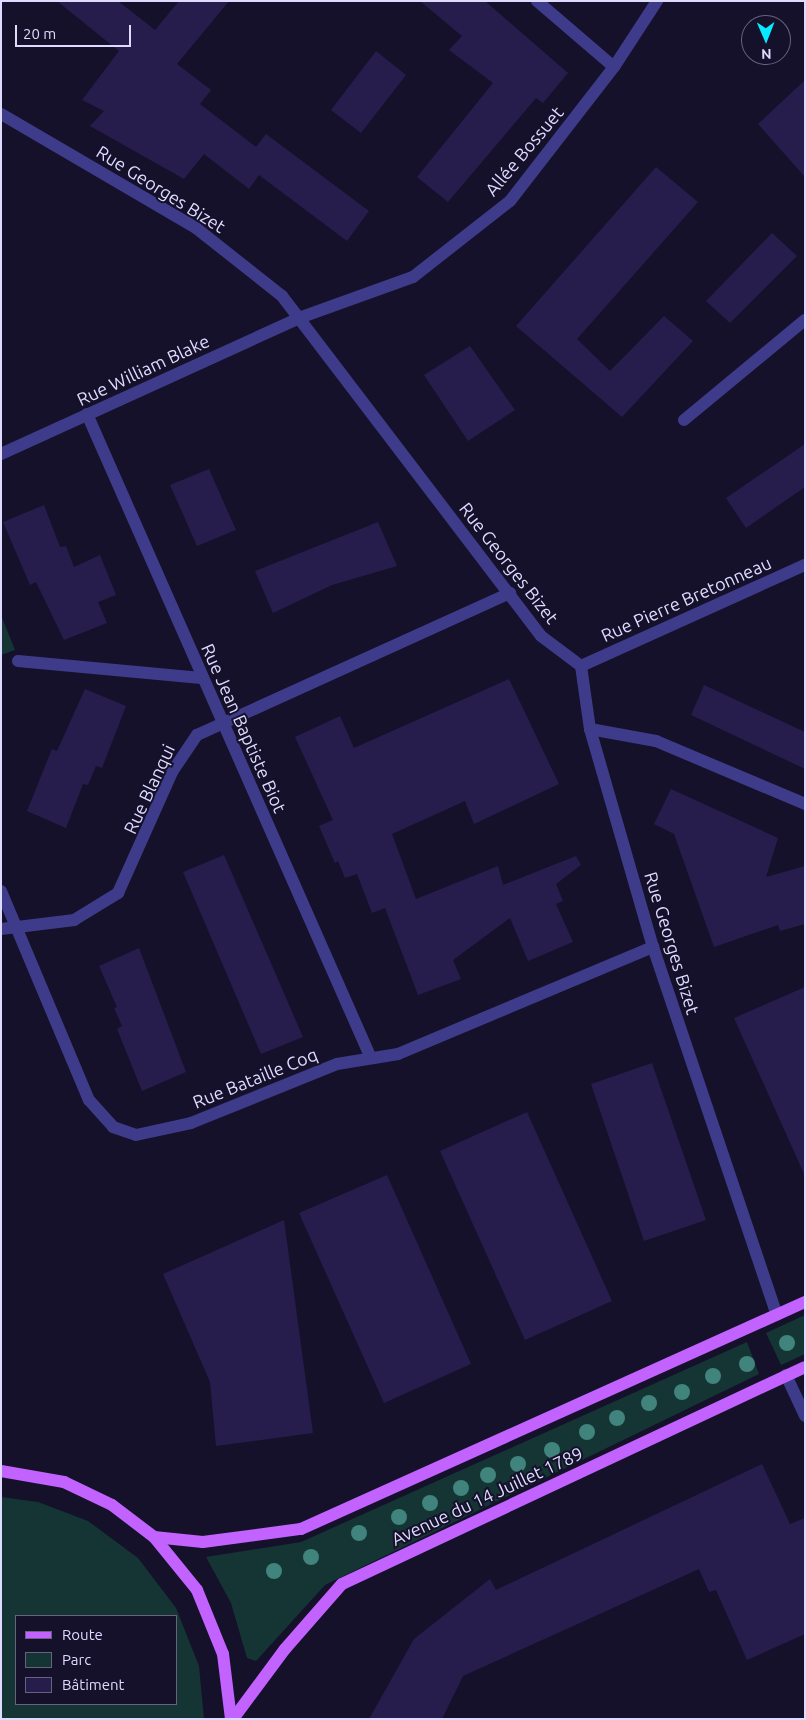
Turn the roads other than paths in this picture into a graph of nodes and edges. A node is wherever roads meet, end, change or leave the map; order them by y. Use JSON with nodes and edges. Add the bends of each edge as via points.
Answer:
{"nodes":[{"id":1,"x":536,"y":1,"type":"edge"},
{"id":2,"x":657,"y":1,"type":"edge"},
{"id":3,"x":614,"y":67,"type":"junction"},
{"id":4,"x":1,"y":114,"type":"edge"},
{"id":5,"x":299,"y":318,"type":"junction"},
{"id":6,"x":805,"y":320,"type":"edge"},
{"id":7,"x":87,"y":414,"type":"junction"},
{"id":8,"x":684,"y":420,"type":"dead end"},
{"id":9,"x":1,"y":454,"type":"edge"},
{"id":10,"x":805,"y":565,"type":"edge"},
{"id":11,"x":510,"y":593,"type":"junction"},
{"id":12,"x":18,"y":661,"type":"dead end"},
{"id":13,"x":581,"y":666,"type":"junction"},
{"id":14,"x":200,"y":678,"type":"junction"},
{"id":15,"x":222,"y":721,"type":"junction"},
{"id":16,"x":590,"y":729,"type":"junction"},
{"id":17,"x":805,"y":804,"type":"edge"},
{"id":18,"x":1,"y":891,"type":"edge"},
{"id":19,"x":18,"y":928,"type":"junction"},
{"id":20,"x":1,"y":929,"type":"edge"},
{"id":21,"x":653,"y":947,"type":"junction"},
{"id":22,"x":370,"y":1056,"type":"junction"},
{"id":23,"x":805,"y":1302,"type":"edge"},
{"id":24,"x":777,"y":1315,"type":"junction"},
{"id":25,"x":805,"y":1367,"type":"edge"},
{"id":26,"x":786,"y":1375,"type":"junction"},
{"id":27,"x":805,"y":1416,"type":"edge"},
{"id":28,"x":1,"y":1471,"type":"edge"},
{"id":29,"x":154,"y":1537,"type":"junction"},
{"id":30,"x":232,"y":1719,"type":"edge"}],
"edges":[{"from":1,"to":3,"type":"street"},
{"from":2,"to":3,"type":"street","name":"Allée Bossuet"},
{"from":3,"to":5,"type":"street","name":"Allée Bossuet","via":[[510,201],[413,277]]},
{"from":4,"to":5,"type":"street","name":"Rue Georges Bizet","via":[[196,228],[282,296]]},
{"from":5,"to":7,"type":"street","name":"Rue William Blake"},
{"from":5,"to":11,"type":"street","name":"Rue Georges Bizet"},
{"from":6,"to":8,"type":"street"},
{"from":7,"to":9,"type":"street","name":"Rue William Blake"},
{"from":7,"to":14,"type":"street","name":"Rue Jean Baptiste Biot"},
{"from":10,"to":13,"type":"street","name":"Rue Pierre Bretonneau"},
{"from":11,"to":13,"type":"street","name":"Rue Georges Bizet","via":[[541,636]]},
{"from":11,"to":15,"type":"street","name":"Rue Blanqui"},
{"from":12,"to":14,"type":"street"},
{"from":13,"to":16,"type":"street","name":"Rue Georges Bizet"},
{"from":14,"to":15,"type":"street","name":"Rue Jean Baptiste Biot"},
{"from":15,"to":19,"type":"street","name":"Rue Blanqui","via":[[197,735],[185,750],[118,893],[74,920]]},
{"from":15,"to":22,"type":"street","name":"Rue Jean Baptiste Biot"},
{"from":16,"to":17,"type":"street","via":[[656,741]]},
{"from":16,"to":21,"type":"street","name":"Rue Georges Bizet"},
{"from":18,"to":19,"type":"street","name":"Rue Bataille Coq"},
{"from":19,"to":20,"type":"street","name":"Rue Blanqui"},
{"from":19,"to":22,"type":"street","name":"Rue Bataille Coq","via":[[89,1100],[113,1127],[136,1135],[158,1133],[338,1064]]},
{"from":21,"to":22,"type":"street","name":"Rue Bataille Coq","via":[[398,1054]]},
{"from":21,"to":24,"type":"street","name":"Rue Georges Bizet"},
{"from":23,"to":24,"type":"main road"},
{"from":24,"to":29,"type":"main road","via":[[301,1529],[203,1542]]},
{"from":25,"to":26,"type":"main road","name":"Avenue du 14 Juillet 1789"},
{"from":26,"to":27,"type":"street"},
{"from":26,"to":30,"type":"main road","name":"Avenue du 14 Juillet 1789","via":[[342,1584],[285,1649]]},
{"from":28,"to":29,"type":"main road","via":[[64,1482],[112,1505]]},
{"from":29,"to":30,"type":"main road","via":[[196,1590],[223,1654]]}]}
